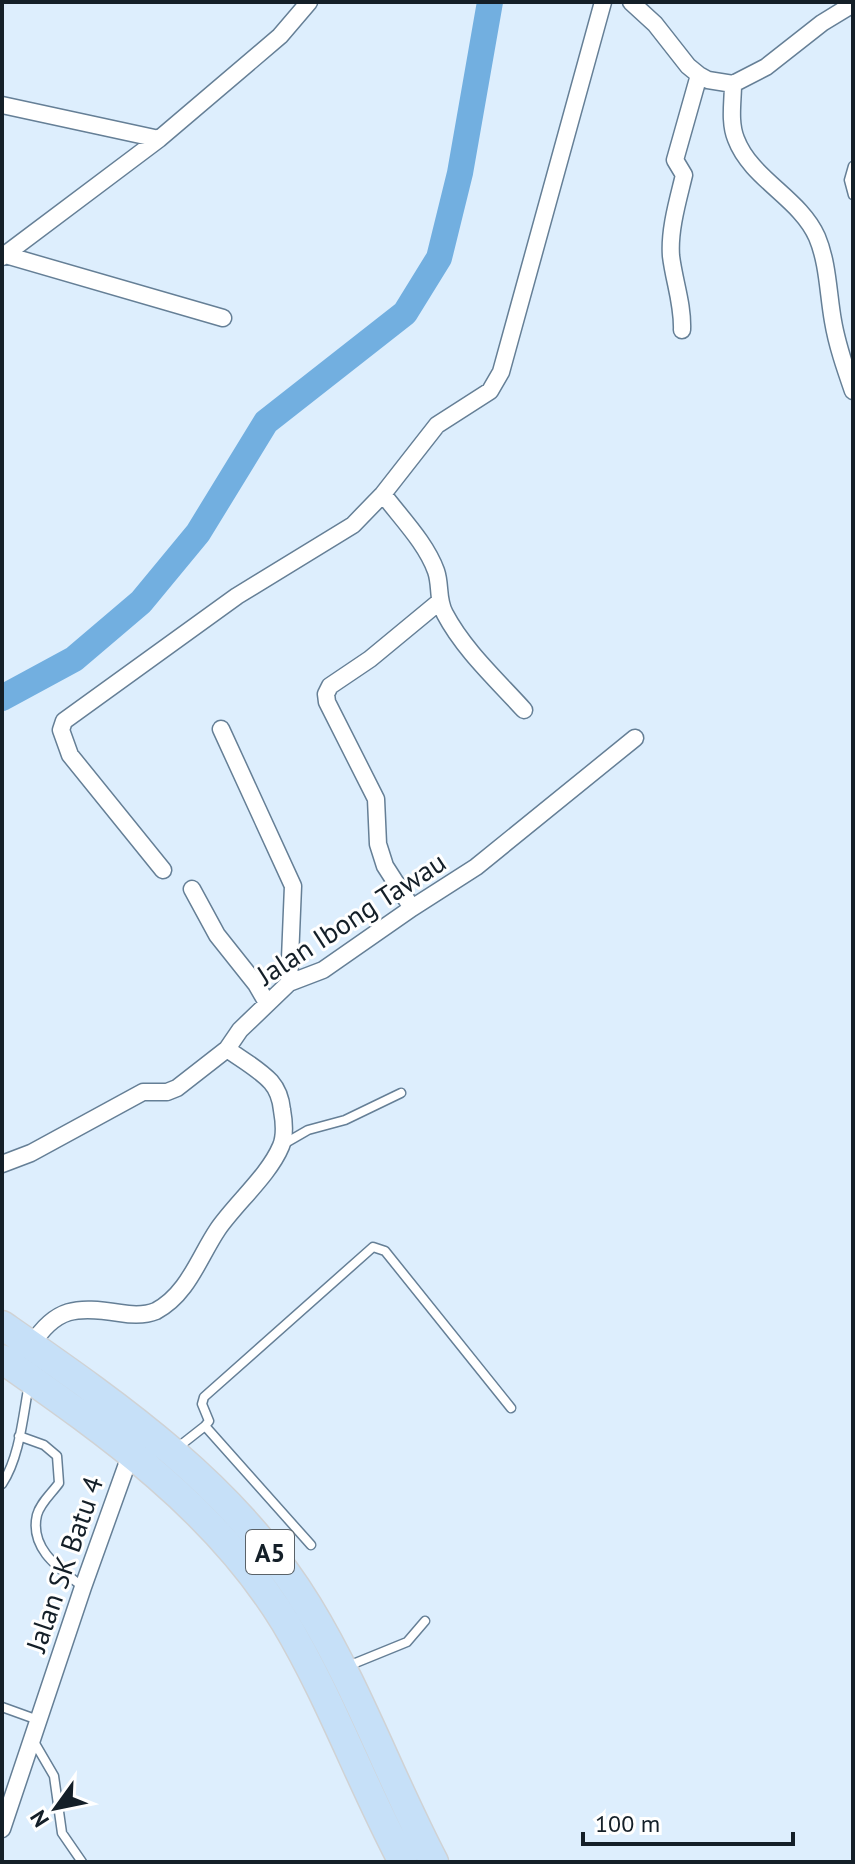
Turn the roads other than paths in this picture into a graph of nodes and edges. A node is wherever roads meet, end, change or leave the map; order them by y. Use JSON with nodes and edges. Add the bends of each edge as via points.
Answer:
{"nodes":[{"id":1,"x":309,"y":2,"type":"edge"},
{"id":2,"x":603,"y":2,"type":"edge"},
{"id":3,"x":631,"y":2,"type":"edge"},
{"id":4,"x":853,"y":4,"type":"edge"},
{"id":5,"x":699,"y":75,"type":"junction"},
{"id":6,"x":733,"y":84,"type":"junction"},
{"id":7,"x":2,"y":105,"type":"edge"},
{"id":8,"x":159,"y":139,"type":"junction"},
{"id":9,"x":853,"y":166,"type":"edge"},
{"id":10,"x":853,"y":195,"type":"edge"},
{"id":11,"x":3,"y":255,"type":"edge"},
{"id":12,"x":223,"y":318,"type":"dead end"},
{"id":13,"x":682,"y":330,"type":"dead end"},
{"id":14,"x":853,"y":391,"type":"edge"},
{"id":15,"x":383,"y":494,"type":"junction"},
{"id":16,"x":439,"y":602,"type":"junction"},
{"id":17,"x":524,"y":710,"type":"dead end"},
{"id":18,"x":221,"y":729,"type":"dead end"},
{"id":19,"x":635,"y":738,"type":"dead end"},
{"id":20,"x":163,"y":870,"type":"dead end"},
{"id":21,"x":192,"y":889,"type":"dead end"},
{"id":22,"x":412,"y":908,"type":"junction"},
{"id":23,"x":289,"y":983,"type":"junction"},
{"id":24,"x":267,"y":1003,"type":"junction"},
{"id":25,"x":227,"y":1049,"type":"junction"},
{"id":26,"x":401,"y":1093,"type":"dead end"},
{"id":27,"x":281,"y":1145,"type":"junction"},
{"id":28,"x":2,"y":1164,"type":"edge"},
{"id":29,"x":2,"y":1325,"type":"edge"},
{"id":30,"x":31,"y":1346,"type":"junction"},
{"id":31,"x":2,"y":1359,"type":"edge"},
{"id":32,"x":30,"y":1379,"type":"junction"},
{"id":33,"x":511,"y":1408,"type":"dead end"},
{"id":34,"x":205,"y":1426,"type":"junction"},
{"id":35,"x":19,"y":1436,"type":"junction"},
{"id":36,"x":173,"y":1451,"type":"junction"},
{"id":37,"x":131,"y":1453,"type":"junction"},
{"id":38,"x":2,"y":1484,"type":"edge"},
{"id":39,"x":311,"y":1545,"type":"dead end"},
{"id":40,"x":83,"y":1587,"type":"junction"},
{"id":41,"x":425,"y":1621,"type":"dead end"},
{"id":42,"x":330,"y":1675,"type":"junction"},
{"id":43,"x":2,"y":1707,"type":"edge"},
{"id":44,"x":39,"y":1720,"type":"junction"},
{"id":45,"x":32,"y":1739,"type":"junction"},
{"id":46,"x":2,"y":1829,"type":"edge"},
{"id":47,"x":82,"y":1862,"type":"edge"},
{"id":48,"x":403,"y":1862,"type":"edge"},
{"id":49,"x":434,"y":1862,"type":"edge"}],
"edges":[{"from":1,"to":8,"type":"street","via":[[280,36]]},
{"from":2,"to":15,"type":"street","via":[[501,372],[490,391],[437,425]]},
{"from":3,"to":5,"type":"street"},
{"from":4,"to":6,"type":"street","via":[[766,67]]},
{"from":5,"to":6,"type":"street"},
{"from":5,"to":13,"type":"street","via":[[675,160],[684,175],[671,255]]},
{"from":6,"to":14,"type":"street","via":[[736,138],[753,166],[812,227],[820,244]]},
{"from":7,"to":8,"type":"street"},
{"from":8,"to":11,"type":"street"},
{"from":9,"to":10,"type":"lane"},
{"from":11,"to":12,"type":"street"},
{"from":15,"to":16,"type":"street","via":[[429,555],[438,574]]},
{"from":15,"to":20,"type":"street","via":[[353,525],[237,596],[64,721],[61,730],[70,755]]},
{"from":16,"to":17,"type":"street","via":[[471,651]]},
{"from":16,"to":22,"type":"street","via":[[326,694],[376,799],[378,844],[385,866]]},
{"from":18,"to":23,"type":"street","via":[[293,886]]},
{"from":19,"to":22,"type":"street","name":"Jalan Ibong Tawau","via":[[476,867]]},
{"from":21,"to":24,"type":"street","via":[[217,935]]},
{"from":22,"to":23,"type":"street","name":"Jalan Ibong Tawau","via":[[323,970]]},
{"from":23,"to":24,"type":"street","name":"Jalan Ibong Tawau"},
{"from":24,"to":25,"type":"street","name":"Jalan Ibong Tawau"},
{"from":25,"to":27,"type":"street","via":[[272,1083],[283,1112]]},
{"from":25,"to":28,"type":"street","name":"Jalan Ibong Tawau","via":[[177,1088],[143,1092]]},
{"from":26,"to":27,"type":"lane"},
{"from":27,"to":30,"type":"street","via":[[216,1232],[189,1279],[159,1309],[137,1315],[98,1309],[70,1312],[44,1326]]},
{"from":29,"to":30,"type":"highway","number":"A5"},
{"from":30,"to":36,"type":"highway","number":"A5"},
{"from":31,"to":32,"type":"highway","number":"A5"},
{"from":32,"to":35,"type":"lane"},
{"from":32,"to":37,"type":"highway","number":"A5"},
{"from":33,"to":34,"type":"lane","via":[[385,1251],[373,1247],[204,1397],[209,1421]]},
{"from":34,"to":36,"type":"lane"},
{"from":34,"to":39,"type":"lane"},
{"from":35,"to":38,"type":"lane"},
{"from":35,"to":40,"type":"lane","via":[[57,1456],[59,1483],[37,1516],[38,1540],[51,1562]]},
{"from":36,"to":42,"type":"highway","number":"A5","via":[[220,1494],[273,1555],[308,1606]]},
{"from":37,"to":40,"type":"street","name":"Jalan SK Batu 4"},
{"from":37,"to":42,"type":"highway","number":"A5","via":[[183,1496],[253,1574]]},
{"from":40,"to":44,"type":"street","name":"Jalan SK Batu 4"},
{"from":41,"to":42,"type":"lane","via":[[407,1642]]},
{"from":42,"to":48,"type":"highway","number":"A5"},
{"from":42,"to":49,"type":"highway","number":"A5"},
{"from":43,"to":44,"type":"lane"},
{"from":44,"to":45,"type":"street","name":"Jalan SK Batu 4"},
{"from":45,"to":46,"type":"street","name":"Jalan SK Batu 4"},
{"from":45,"to":47,"type":"lane","via":[[54,1776],[62,1833]]}]}
